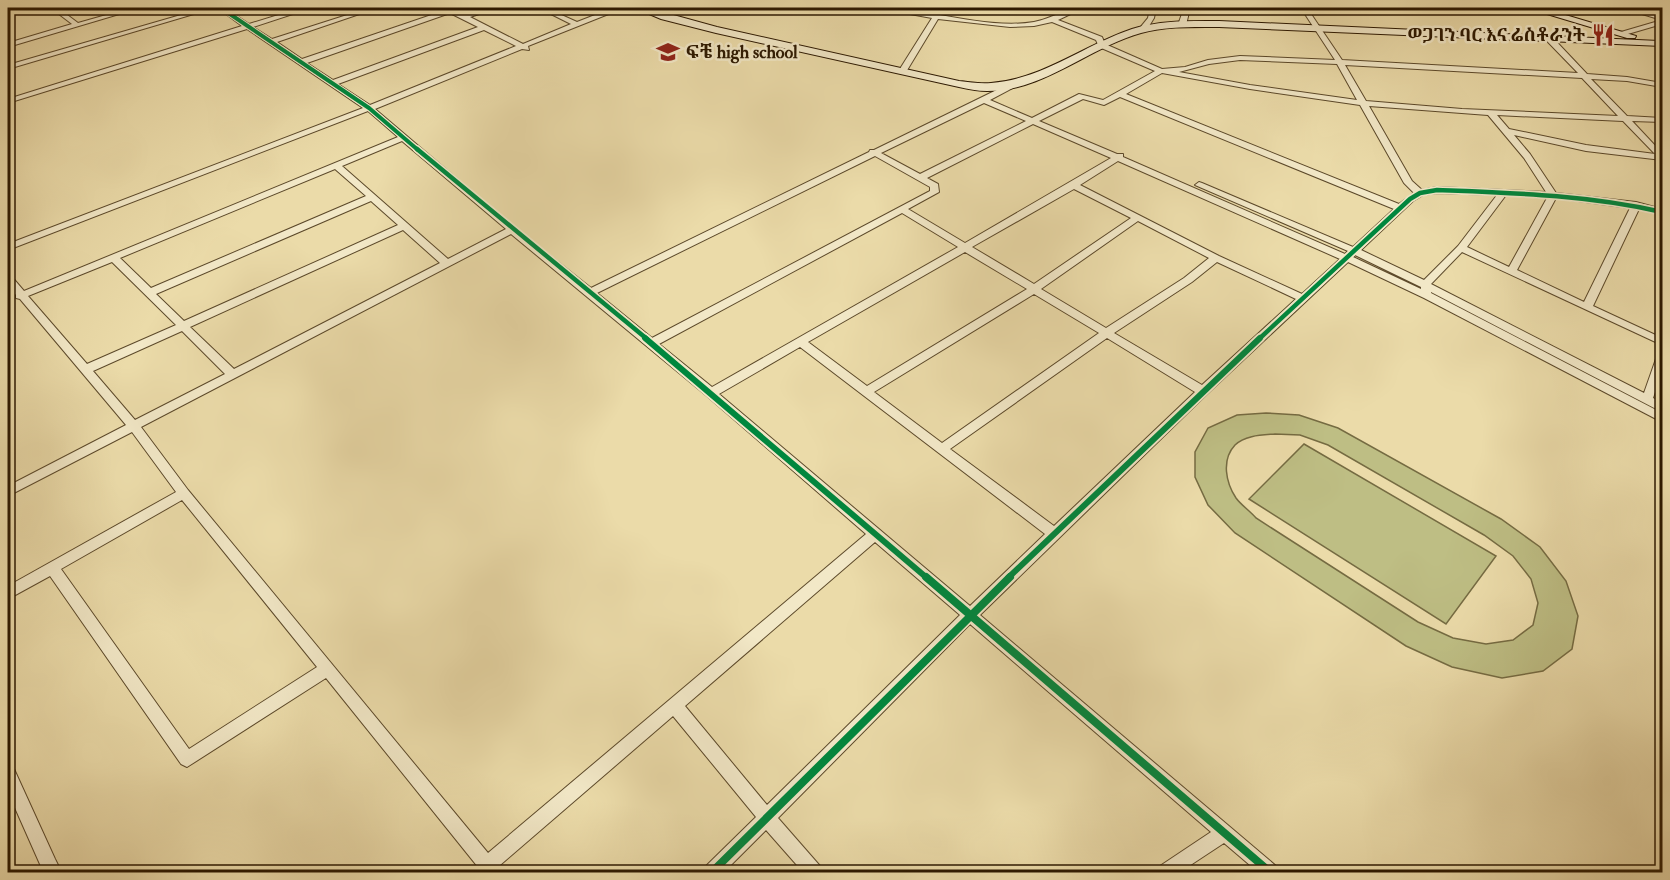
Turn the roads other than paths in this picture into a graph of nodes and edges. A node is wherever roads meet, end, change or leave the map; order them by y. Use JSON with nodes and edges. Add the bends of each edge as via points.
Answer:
{"nodes":[{"id":1,"x":54,"y":8,"type":"edge"},
{"id":2,"x":132,"y":8,"type":"edge"},
{"id":3,"x":211,"y":8,"type":"edge"},
{"id":4,"x":221,"y":8,"type":"edge"},
{"id":5,"x":306,"y":8,"type":"edge"},
{"id":6,"x":374,"y":8,"type":"edge"},
{"id":7,"x":492,"y":8,"type":"edge"},
{"id":8,"x":542,"y":8,"type":"edge"},
{"id":9,"x":624,"y":8,"type":"edge"},
{"id":10,"x":632,"y":8,"type":"edge"},
{"id":11,"x":640,"y":8,"type":"edge"},
{"id":12,"x":888,"y":8,"type":"edge"},
{"id":13,"x":941,"y":8,"type":"edge"},
{"id":14,"x":1080,"y":8,"type":"edge"},
{"id":15,"x":1154,"y":8,"type":"edge"},
{"id":16,"x":1187,"y":8,"type":"edge"},
{"id":17,"x":1304,"y":8,"type":"edge"},
{"id":18,"x":1447,"y":8,"type":"edge"},
{"id":19,"x":1532,"y":8,"type":"edge"},
{"id":20,"x":1625,"y":8,"type":"edge"},
{"id":21,"x":454,"y":9,"type":"edge"},
{"id":22,"x":287,"y":11,"type":"edge"},
{"id":23,"x":1552,"y":11,"type":"edge"},
{"id":24,"x":141,"y":14,"type":"dead end"},
{"id":25,"x":936,"y":16,"type":"junction"},
{"id":26,"x":465,"y":17,"type":"junction"},
{"id":27,"x":1051,"y":19,"type":"junction"},
{"id":28,"x":1662,"y":20,"type":"edge"},
{"id":29,"x":576,"y":24,"type":"junction"},
{"id":30,"x":77,"y":25,"type":"junction"},
{"id":31,"x":246,"y":25,"type":"junction"},
{"id":32,"x":1182,"y":25,"type":"junction"},
{"id":33,"x":484,"y":27,"type":"junction"},
{"id":34,"x":1143,"y":29,"type":"junction"},
{"id":35,"x":1319,"y":30,"type":"junction"},
{"id":36,"x":1624,"y":34,"type":"junction"},
{"id":37,"x":1549,"y":39,"type":"junction"},
{"id":38,"x":270,"y":42,"type":"junction"},
{"id":39,"x":8,"y":45,"type":"edge"},
{"id":40,"x":1102,"y":45,"type":"junction"},
{"id":41,"x":1661,"y":45,"type":"edge"},
{"id":42,"x":526,"y":48,"type":"junction"},
{"id":43,"x":301,"y":62,"type":"junction"},
{"id":44,"x":1340,"y":62,"type":"junction"},
{"id":45,"x":8,"y":67,"type":"edge"},
{"id":46,"x":1161,"y":71,"type":"junction"},
{"id":47,"x":902,"y":72,"type":"junction"},
{"id":48,"x":1584,"y":76,"type":"junction"},
{"id":49,"x":1019,"y":82,"type":"junction"},
{"id":50,"x":333,"y":83,"type":"junction"},
{"id":51,"x":1662,"y":85,"type":"edge"},
{"id":52,"x":1119,"y":94,"type":"junction"},
{"id":53,"x":986,"y":98,"type":"junction"},
{"id":54,"x":8,"y":101,"type":"edge"},
{"id":55,"x":1363,"y":102,"type":"junction"},
{"id":56,"x":369,"y":108,"type":"junction"},
{"id":57,"x":1490,"y":112,"type":"junction"},
{"id":58,"x":1622,"y":117,"type":"junction"},
{"id":59,"x":1037,"y":120,"type":"junction"},
{"id":60,"x":1662,"y":120,"type":"edge"},
{"id":61,"x":1507,"y":131,"type":"junction"},
{"id":62,"x":404,"y":137,"type":"junction"},
{"id":63,"x":873,"y":152,"type":"junction"},
{"id":64,"x":1120,"y":156,"type":"junction"},
{"id":65,"x":1662,"y":158,"type":"edge"},
{"id":66,"x":336,"y":165,"type":"junction"},
{"id":67,"x":920,"y":178,"type":"junction"},
{"id":68,"x":1074,"y":185,"type":"junction"},
{"id":69,"x":1504,"y":192,"type":"junction"},
{"id":70,"x":1420,"y":194,"type":"junction"},
{"id":71,"x":1553,"y":195,"type":"junction"},
{"id":72,"x":372,"y":197,"type":"junction"},
{"id":73,"x":1636,"y":205,"type":"junction"},
{"id":74,"x":1401,"y":208,"type":"junction"},
{"id":75,"x":903,"y":210,"type":"junction"},
{"id":76,"x":1662,"y":212,"type":"edge"},
{"id":77,"x":1138,"y":218,"type":"junction"},
{"id":78,"x":404,"y":226,"type":"junction"},
{"id":79,"x":512,"y":230,"type":"junction"},
{"id":80,"x":8,"y":247,"type":"edge"},
{"id":81,"x":966,"y":247,"type":"junction"},
{"id":82,"x":1461,"y":248,"type":"junction"},
{"id":83,"x":1351,"y":255,"type":"junction"},
{"id":84,"x":113,"y":257,"type":"junction"},
{"id":85,"x":1216,"y":258,"type":"junction"},
{"id":86,"x":447,"y":264,"type":"junction"},
{"id":87,"x":1512,"y":271,"type":"junction"},
{"id":88,"x":8,"y":279,"type":"edge"},
{"id":89,"x":1034,"y":289,"type":"junction"},
{"id":90,"x":1427,"y":291,"type":"junction"},
{"id":91,"x":590,"y":292,"type":"junction"},
{"id":92,"x":149,"y":293,"type":"junction"},
{"id":93,"x":20,"y":296,"type":"junction"},
{"id":94,"x":1304,"y":298,"type":"junction"},
{"id":95,"x":1587,"y":307,"type":"junction"},
{"id":96,"x":183,"y":326,"type":"junction"},
{"id":97,"x":1106,"y":333,"type":"junction"},
{"id":98,"x":800,"y":342,"type":"junction"},
{"id":99,"x":1662,"y":342,"type":"edge"},
{"id":100,"x":651,"y":343,"type":"junction"},
{"id":101,"x":1662,"y":356,"type":"edge"},
{"id":102,"x":85,"y":370,"type":"junction"},
{"id":103,"x":232,"y":374,"type":"junction"},
{"id":104,"x":1203,"y":391,"type":"junction"},
{"id":105,"x":866,"y":392,"type":"junction"},
{"id":106,"x":711,"y":393,"type":"junction"},
{"id":107,"x":1647,"y":399,"type":"junction"},
{"id":108,"x":1662,"y":407,"type":"edge"},
{"id":109,"x":1662,"y":418,"type":"edge"},
{"id":110,"x":133,"y":425,"type":"junction"},
{"id":111,"x":942,"y":449,"type":"junction"},
{"id":112,"x":8,"y":491,"type":"edge"},
{"id":113,"x":184,"y":493,"type":"junction"},
{"id":114,"x":1054,"y":534,"type":"junction"},
{"id":115,"x":874,"y":535,"type":"junction"},
{"id":116,"x":52,"y":567,"type":"junction"},
{"id":117,"x":8,"y":593,"type":"edge"},
{"id":118,"x":970,"y":615,"type":"junction"},
{"id":119,"x":327,"y":669,"type":"junction"},
{"id":120,"x":675,"y":706,"type":"junction"},
{"id":121,"x":8,"y":775,"type":"edge"},
{"id":122,"x":11,"y":793,"type":"edge"},
{"id":123,"x":766,"y":818,"type":"junction"},
{"id":124,"x":1224,"y":833,"type":"junction"},
{"id":125,"x":49,"y":865,"type":"dead end"},
{"id":126,"x":490,"y":869,"type":"edge"},
{"id":127,"x":712,"y":873,"type":"edge"},
{"id":128,"x":814,"y":873,"type":"edge"},
{"id":129,"x":1166,"y":873,"type":"edge"},
{"id":130,"x":1270,"y":873,"type":"edge"}],
"edges":[{"from":1,"to":30,"type":"street"},
{"from":2,"to":24,"type":"street"},
{"from":2,"to":30,"type":"street"},
{"from":3,"to":45,"type":"street","via":[[151,22]]},
{"from":4,"to":31,"type":"street"},
{"from":5,"to":22,"type":"street"},
{"from":6,"to":38,"type":"street"},
{"from":7,"to":26,"type":"street"},
{"from":8,"to":29,"type":"street"},
{"from":9,"to":29,"type":"street"},
{"from":10,"to":42,"type":"street"},
{"from":11,"to":47,"type":"street","via":[[716,30]]},
{"from":12,"to":25,"type":"street"},
{"from":13,"to":25,"type":"street"},
{"from":14,"to":27,"type":"street"},
{"from":15,"to":34,"type":"street"},
{"from":16,"to":32,"type":"street"},
{"from":17,"to":35,"type":"street"},
{"from":18,"to":23,"type":"street"},
{"from":19,"to":23,"type":"street"},
{"from":20,"to":28,"type":"street"},
{"from":21,"to":26,"type":"street"},
{"from":21,"to":43,"type":"street"},
{"from":22,"to":31,"type":"street"},
{"from":23,"to":36,"type":"street"},
{"from":25,"to":27,"type":"street","via":[[1028,25]]},
{"from":25,"to":47,"type":"street"},
{"from":26,"to":33,"type":"street"},
{"from":27,"to":40,"type":"street","via":[[1098,39]]},
{"from":28,"to":36,"type":"street"},
{"from":29,"to":42,"type":"street"},
{"from":30,"to":39,"type":"street"},
{"from":31,"to":38,"type":"street"},
{"from":31,"to":54,"type":"street"},
{"from":32,"to":34,"type":"street"},
{"from":32,"to":35,"type":"street"},
{"from":33,"to":42,"type":"street"},
{"from":33,"to":50,"type":"street"},
{"from":34,"to":40,"type":"street"},
{"from":35,"to":37,"type":"street"},
{"from":35,"to":44,"type":"street"},
{"from":36,"to":41,"type":"street"},
{"from":37,"to":41,"type":"street"},
{"from":37,"to":48,"type":"street"},
{"from":38,"to":43,"type":"street"},
{"from":40,"to":46,"type":"street"},
{"from":40,"to":49,"type":"street"},
{"from":42,"to":56,"type":"street","via":[[394,102]]},
{"from":43,"to":50,"type":"street"},
{"from":44,"to":46,"type":"street","via":[[1240,58]]},
{"from":44,"to":48,"type":"street"},
{"from":44,"to":55,"type":"street"},
{"from":46,"to":52,"type":"street"},
{"from":46,"to":55,"type":"street"},
{"from":47,"to":49,"type":"street","via":[[991,87]]},
{"from":48,"to":51,"type":"street"},
{"from":48,"to":58,"type":"street"},
{"from":49,"to":53,"type":"street"},
{"from":50,"to":56,"type":"street"},
{"from":52,"to":59,"type":"street","via":[[1104,103],[1082,96]]},
{"from":52,"to":74,"type":"street"},
{"from":53,"to":59,"type":"street"},
{"from":53,"to":63,"type":"street"},
{"from":55,"to":57,"type":"street"},
{"from":55,"to":70,"type":"street","via":[[1408,183]]},
{"from":56,"to":62,"type":"street"},
{"from":56,"to":80,"type":"street"},
{"from":57,"to":58,"type":"street"},
{"from":57,"to":61,"type":"street"},
{"from":58,"to":60,"type":"street"},
{"from":58,"to":65,"type":"street"},
{"from":59,"to":64,"type":"street"},
{"from":59,"to":67,"type":"street"},
{"from":61,"to":65,"type":"street","via":[[1586,148]]},
{"from":61,"to":71,"type":"street"},
{"from":62,"to":66,"type":"street"},
{"from":62,"to":79,"type":"street"},
{"from":63,"to":67,"type":"street"},
{"from":63,"to":91,"type":"street"},
{"from":64,"to":68,"type":"street"},
{"from":64,"to":83,"type":"street"},
{"from":66,"to":72,"type":"street"},
{"from":66,"to":84,"type":"street"},
{"from":67,"to":75,"type":"street","via":[[935,186],[934,192]]},
{"from":68,"to":77,"type":"street"},
{"from":68,"to":81,"type":"street"},
{"from":69,"to":70,"type":"street","via":[[1437,190]]},
{"from":69,"to":71,"type":"street"},
{"from":69,"to":82,"type":"street"},
{"from":70,"to":74,"type":"street"},
{"from":71,"to":73,"type":"street"},
{"from":71,"to":87,"type":"street"},
{"from":72,"to":78,"type":"street"},
{"from":72,"to":92,"type":"street"},
{"from":73,"to":76,"type":"street"},
{"from":73,"to":95,"type":"street"},
{"from":74,"to":83,"type":"street"},
{"from":75,"to":81,"type":"street"},
{"from":75,"to":100,"type":"street"},
{"from":77,"to":85,"type":"street"},
{"from":77,"to":89,"type":"street"},
{"from":78,"to":86,"type":"street"},
{"from":78,"to":96,"type":"street"},
{"from":79,"to":86,"type":"street"},
{"from":79,"to":91,"type":"street"},
{"from":81,"to":89,"type":"street"},
{"from":81,"to":98,"type":"street"},
{"from":82,"to":87,"type":"street"},
{"from":82,"to":90,"type":"street"},
{"from":83,"to":90,"type":"street"},
{"from":83,"to":94,"type":"street"},
{"from":84,"to":92,"type":"street"},
{"from":84,"to":93,"type":"street"},
{"from":85,"to":94,"type":"street"},
{"from":85,"to":97,"type":"street"},
{"from":86,"to":103,"type":"street"},
{"from":87,"to":95,"type":"street"},
{"from":88,"to":93,"type":"street"},
{"from":89,"to":97,"type":"street"},
{"from":89,"to":105,"type":"street"},
{"from":90,"to":107,"type":"street"},
{"from":90,"to":109,"type":"street"},
{"from":91,"to":100,"type":"street"},
{"from":92,"to":96,"type":"street"},
{"from":93,"to":102,"type":"street"},
{"from":94,"to":104,"type":"street"},
{"from":95,"to":99,"type":"street"},
{"from":96,"to":102,"type":"street"},
{"from":96,"to":103,"type":"street"},
{"from":97,"to":104,"type":"street"},
{"from":97,"to":111,"type":"street"},
{"from":98,"to":105,"type":"street"},
{"from":98,"to":106,"type":"street"},
{"from":100,"to":106,"type":"street"},
{"from":101,"to":107,"type":"street"},
{"from":102,"to":110,"type":"street"},
{"from":103,"to":110,"type":"street"},
{"from":104,"to":114,"type":"street"},
{"from":105,"to":111,"type":"street"},
{"from":106,"to":115,"type":"street"},
{"from":107,"to":108,"type":"street"},
{"from":110,"to":112,"type":"street"},
{"from":110,"to":113,"type":"street"},
{"from":111,"to":114,"type":"street"},
{"from":113,"to":116,"type":"street"},
{"from":113,"to":119,"type":"street"},
{"from":114,"to":118,"type":"street"},
{"from":115,"to":118,"type":"street"},
{"from":115,"to":120,"type":"street"},
{"from":116,"to":117,"type":"street"},
{"from":116,"to":119,"type":"street","via":[[187,759]]},
{"from":118,"to":123,"type":"street"},
{"from":118,"to":124,"type":"street"},
{"from":119,"to":126,"type":"street"},
{"from":120,"to":123,"type":"street"},
{"from":120,"to":126,"type":"street"},
{"from":121,"to":122,"type":"street"},
{"from":122,"to":125,"type":"street"},
{"from":123,"to":127,"type":"street"},
{"from":123,"to":128,"type":"street"},
{"from":124,"to":129,"type":"street"},
{"from":124,"to":130,"type":"street"}]}
